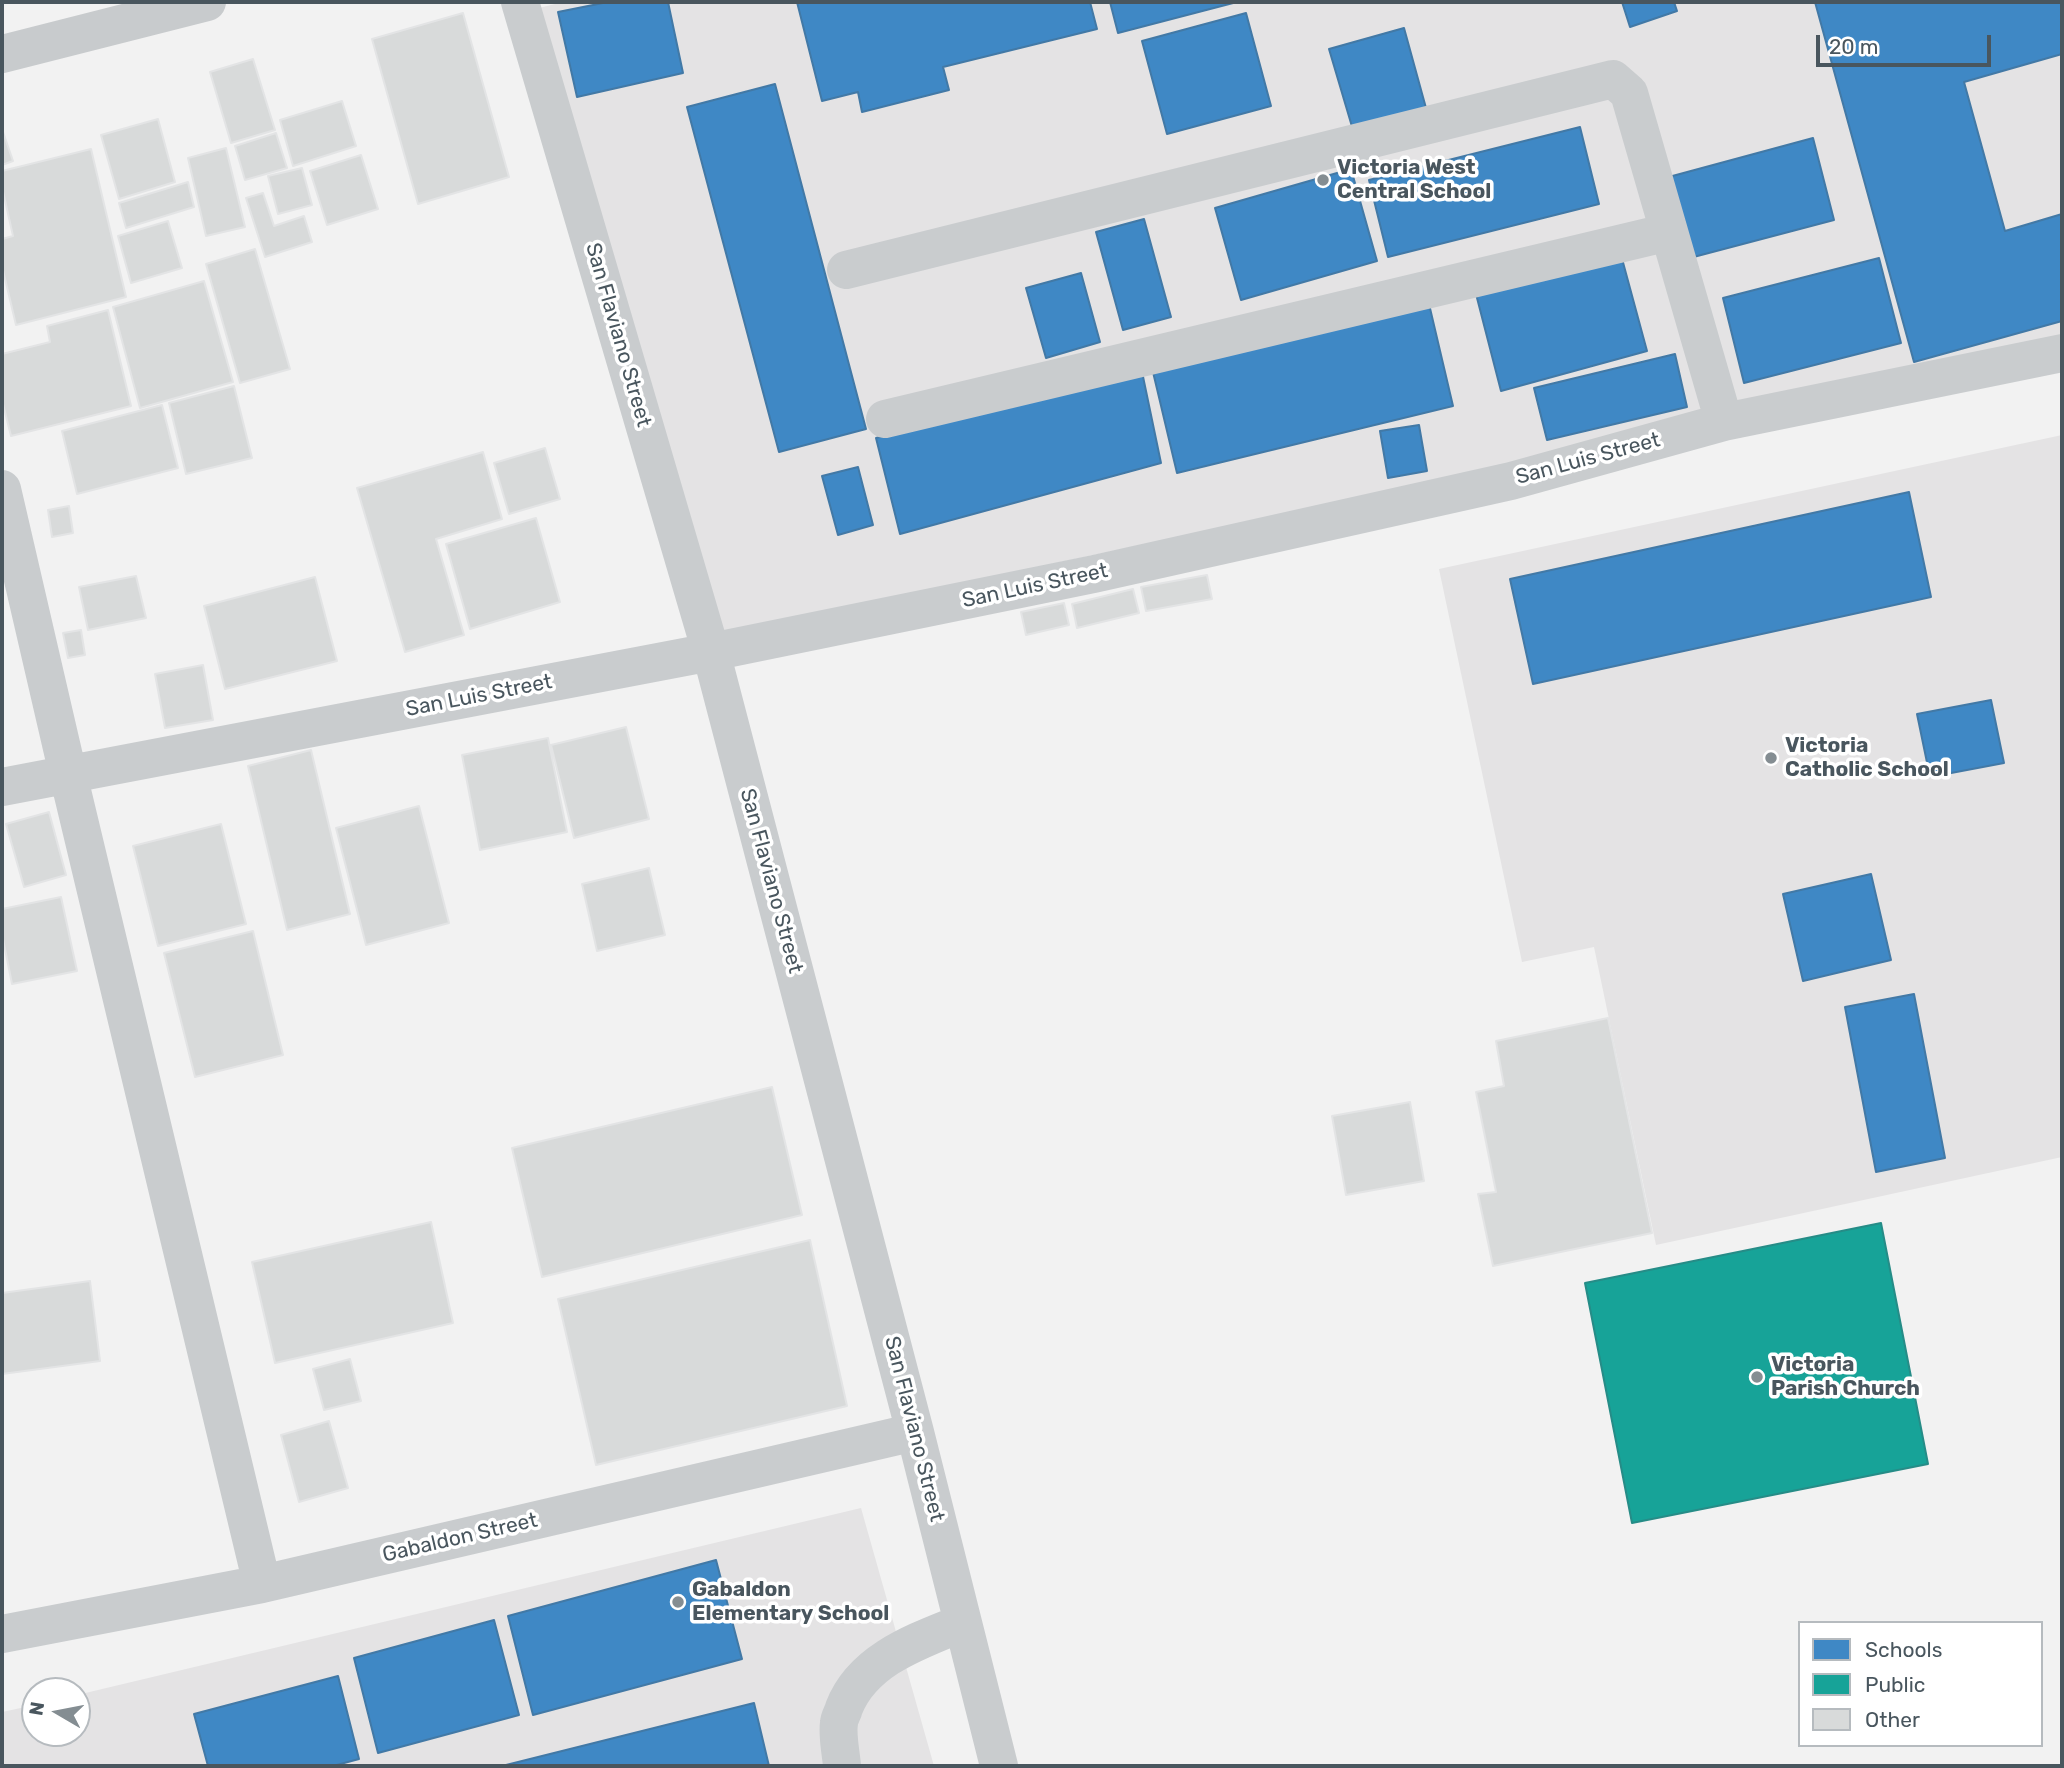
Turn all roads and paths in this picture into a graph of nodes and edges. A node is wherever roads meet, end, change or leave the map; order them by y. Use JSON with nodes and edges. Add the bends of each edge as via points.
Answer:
{"nodes":[{"id":1,"x":207,"y":2,"type":"edge"},
{"id":2,"x":520,"y":2,"type":"edge"},
{"id":3,"x":2,"y":54,"type":"edge"},
{"id":4,"x":1669,"y":232,"type":"junction"},
{"id":5,"x":846,"y":270,"type":"dead end"},
{"id":6,"x":2062,"y":354,"type":"edge"},
{"id":7,"x":885,"y":419,"type":"dead end"},
{"id":8,"x":1724,"y":422,"type":"junction"},
{"id":9,"x":2,"y":489,"type":"edge"},
{"id":10,"x":711,"y":652,"type":"junction"},
{"id":11,"x":68,"y":774,"type":"junction"},
{"id":12,"x":2,"y":788,"type":"edge"},
{"id":13,"x":915,"y":1432,"type":"junction"},
{"id":14,"x":262,"y":1584,"type":"junction"},
{"id":15,"x":962,"y":1623,"type":"junction"},
{"id":16,"x":2,"y":1634,"type":"edge"},
{"id":17,"x":842,"y":1766,"type":"edge"},
{"id":18,"x":999,"y":1766,"type":"edge"}],
"edges":[{"from":1,"to":3,"type":"main road"},
{"from":2,"to":10,"type":"street","name":"San Flaviano Street"},
{"from":4,"to":5,"type":"street","via":[[1629,93],[1613,79]]},
{"from":4,"to":7,"type":"street"},
{"from":4,"to":8,"type":"street"},
{"from":6,"to":8,"type":"street","name":"San Luis Street"},
{"from":8,"to":10,"type":"street","name":"San Luis Street","via":[[1511,481],[1094,574]]},
{"from":9,"to":11,"type":"street"},
{"from":10,"to":11,"type":"street","name":"San Luis Street"},
{"from":10,"to":13,"type":"street","name":"San Flaviano Street"},
{"from":11,"to":12,"type":"street","name":"San Luis Street"},
{"from":11,"to":14,"type":"street"},
{"from":13,"to":14,"type":"street","name":"Gabaldon Street"},
{"from":13,"to":15,"type":"street","name":"San Flaviano Street"},
{"from":14,"to":16,"type":"street","name":"Gabaldon Street"},
{"from":15,"to":17,"type":"street","via":[[886,1658],[860,1681],[838,1724]]},
{"from":15,"to":18,"type":"street","name":"San Flaviano Street"}]}
